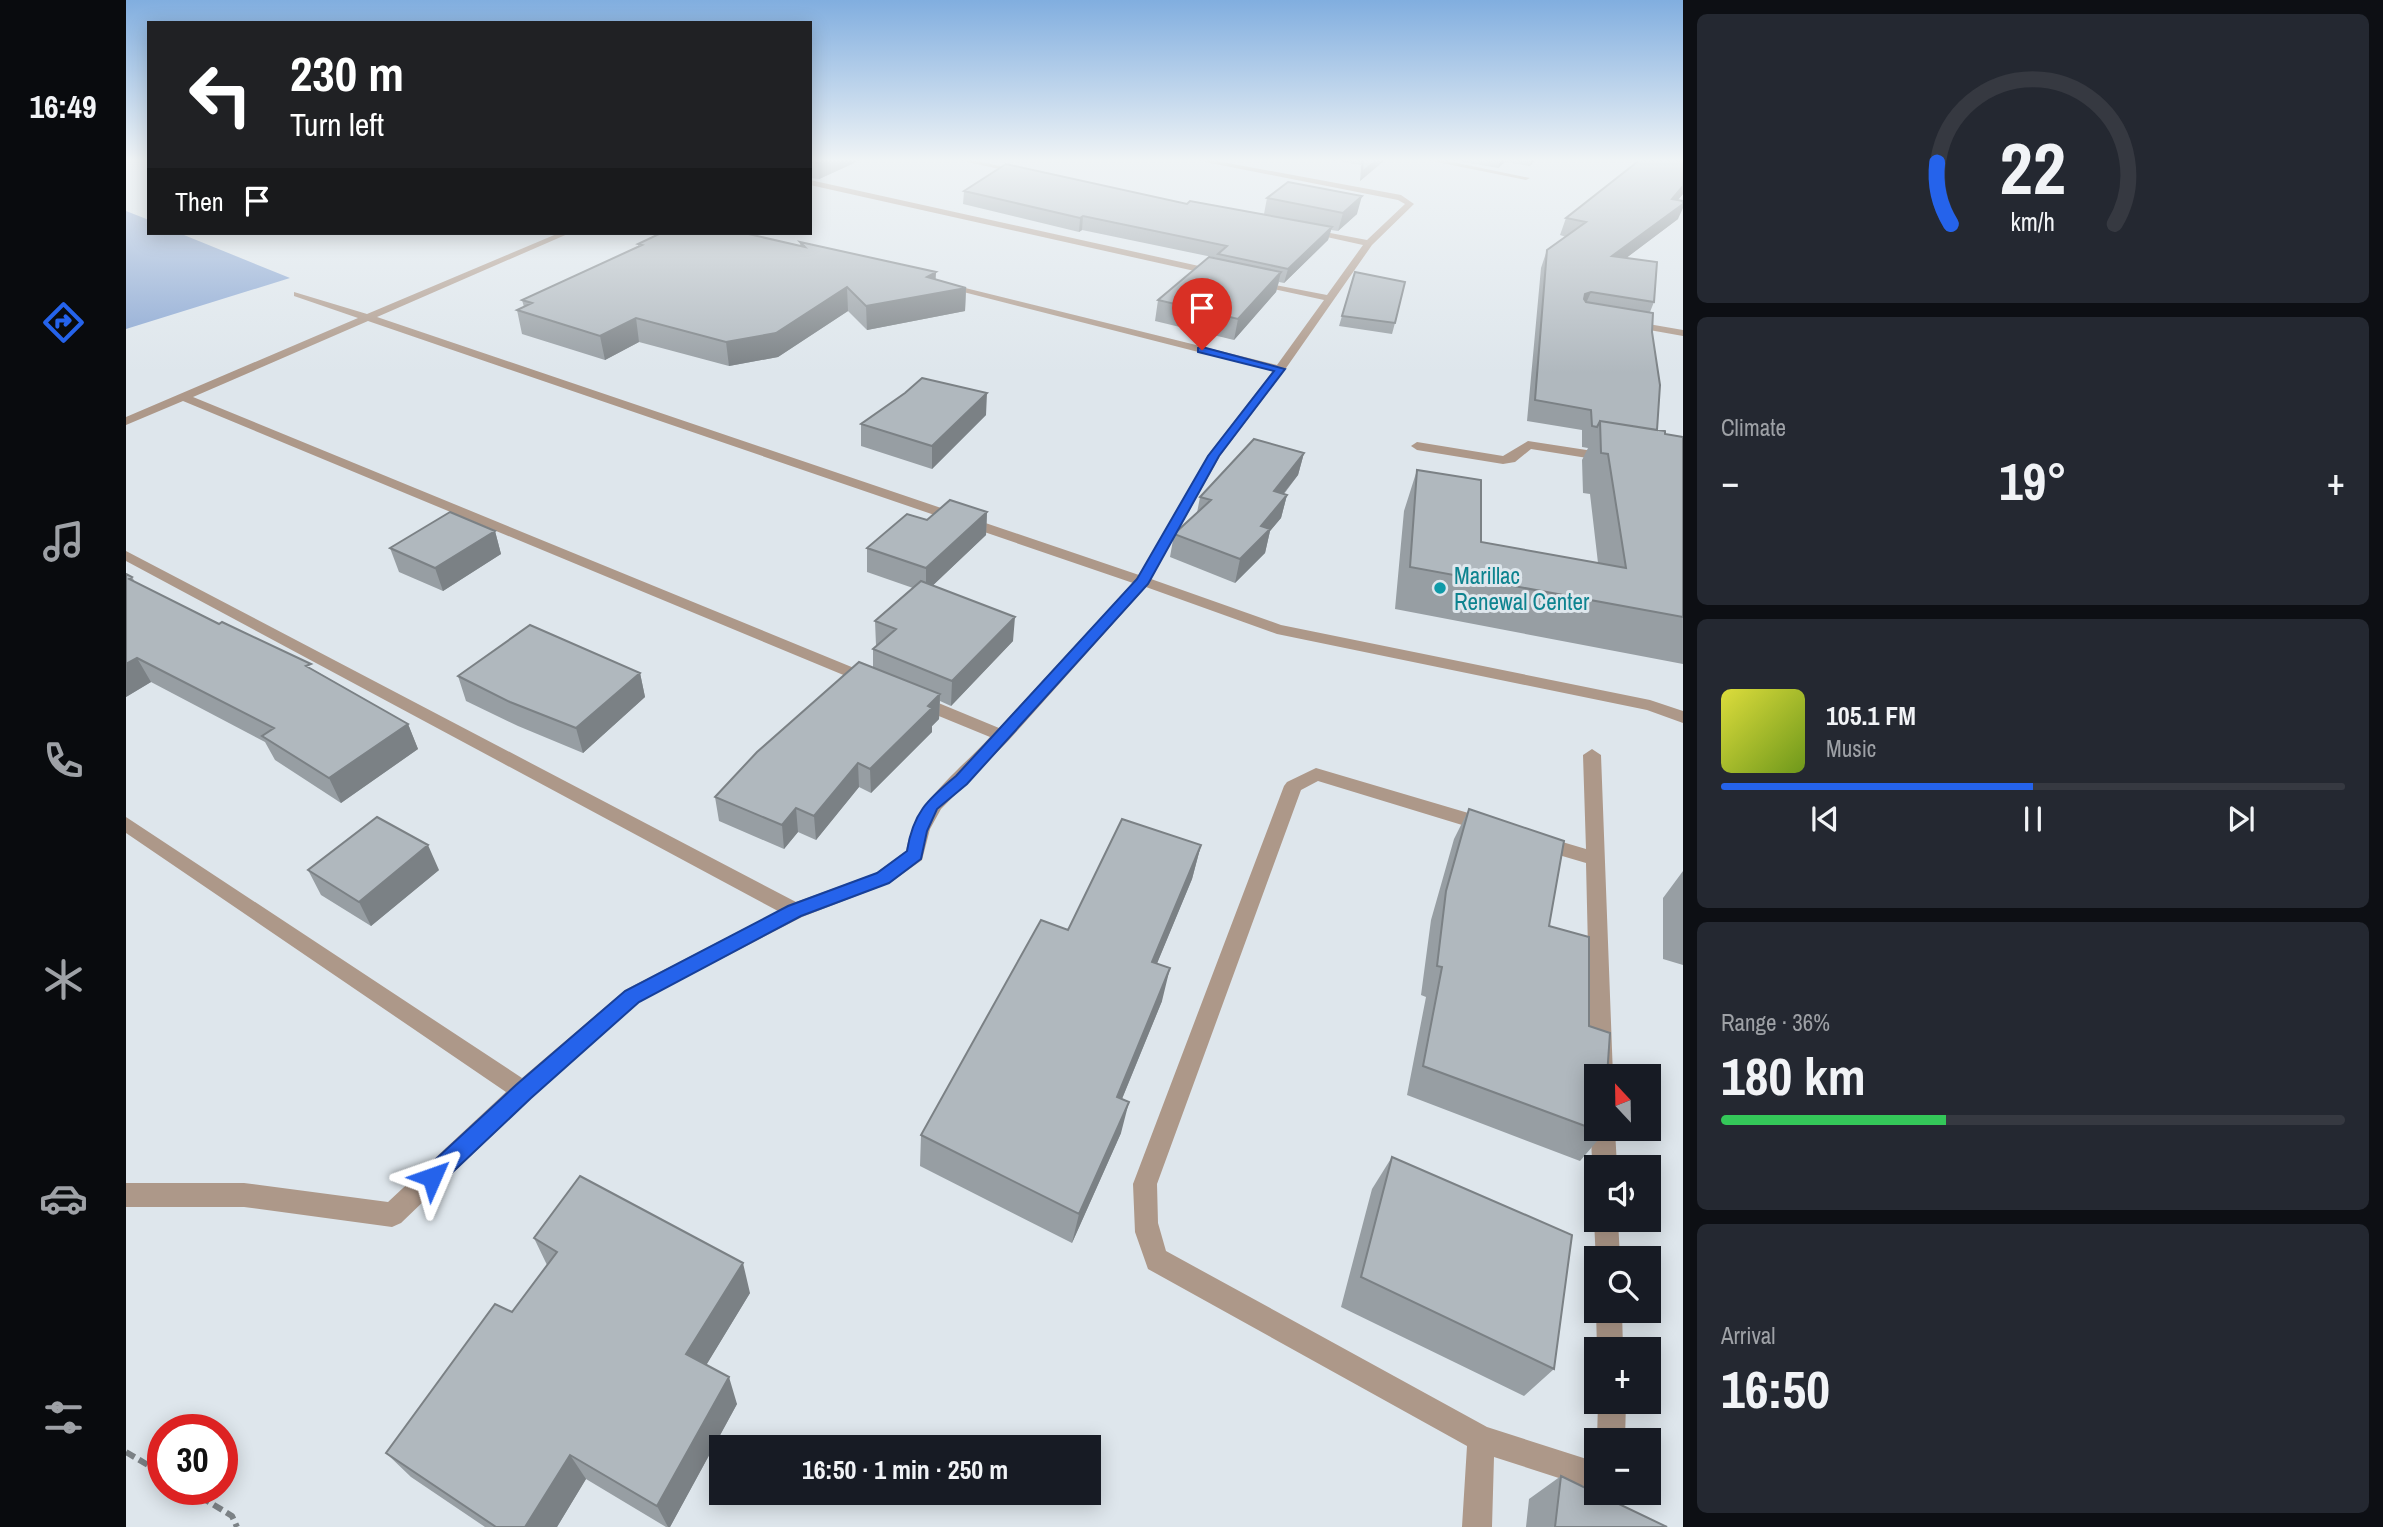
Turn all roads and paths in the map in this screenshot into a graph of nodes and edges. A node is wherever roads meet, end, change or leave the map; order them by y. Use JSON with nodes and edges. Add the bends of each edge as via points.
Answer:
{"nodes":[{"id":1,"x":1025,"y":230,"type":"edge"},
{"id":2,"x":1306,"y":230,"type":"edge"},
{"id":3,"x":1382,"y":230,"type":"edge"},
{"id":4,"x":561,"y":235,"type":"edge"},
{"id":5,"x":1369,"y":243,"type":"junction"},
{"id":6,"x":1233,"y":277,"type":"edge"},
{"id":7,"x":1247,"y":280,"type":"edge"},
{"id":8,"x":932,"y":283,"type":"edge"},
{"id":9,"x":298,"y":295,"type":"dead end"},
{"id":10,"x":1329,"y":298,"type":"junction"},
{"id":11,"x":366,"y":318,"type":"junction"},
{"id":12,"x":1620,"y":322,"type":"edge"},
{"id":13,"x":1683,"y":333,"type":"edge"},
{"id":14,"x":1280,"y":369,"type":"junction"},
{"id":15,"x":184,"y":397,"type":"junction"},
{"id":16,"x":126,"y":421,"type":"edge"},
{"id":17,"x":1417,"y":446,"type":"dead end"},
{"id":18,"x":1616,"y":459,"type":"edge"},
{"id":19,"x":126,"y":555,"type":"edge"},
{"id":20,"x":1143,"y":581,"type":"junction"},
{"id":21,"x":1683,"y":717,"type":"edge"},
{"id":22,"x":1003,"y":736,"type":"junction"},
{"id":23,"x":1592,"y":755,"type":"dead end"},
{"id":24,"x":126,"y":824,"type":"edge"},
{"id":25,"x":1503,"y":831,"type":"edge"},
{"id":26,"x":1529,"y":839,"type":"edge"},
{"id":27,"x":1596,"y":859,"type":"junction"},
{"id":28,"x":794,"y":911,"type":"junction"},
{"id":29,"x":1602,"y":1064,"type":"edge"},
{"id":30,"x":523,"y":1091,"type":"junction"},
{"id":31,"x":129,"y":1198,"type":"edge"},
{"id":32,"x":1481,"y":1439,"type":"junction"},
{"id":33,"x":126,"y":1452,"type":"edge"},
{"id":34,"x":147,"y":1464,"type":"edge"},
{"id":35,"x":1584,"y":1472,"type":"edge"},
{"id":36,"x":214,"y":1505,"type":"edge"},
{"id":37,"x":237,"y":1527,"type":"edge"},
{"id":38,"x":1477,"y":1527,"type":"edge"}],
"edges":[{"from":1,"to":6,"type":"street"},
{"from":2,"to":5,"type":"street"},
{"from":3,"to":5,"type":"street"},
{"from":4,"to":11,"type":"street"},
{"from":5,"to":10,"type":"street"},
{"from":7,"to":10,"type":"street"},
{"from":8,"to":14,"type":"street"},
{"from":9,"to":11,"type":"street"},
{"from":10,"to":14,"type":"street"},
{"from":11,"to":15,"type":"street"},
{"from":11,"to":20,"type":"street"},
{"from":12,"to":13,"type":"street"},
{"from":14,"to":20,"type":"street","via":[[1214,456]]},
{"from":15,"to":16,"type":"street"},
{"from":15,"to":22,"type":"street"},
{"from":17,"to":18,"type":"street","via":[[1503,460],[1528,445]]},
{"from":19,"to":28,"type":"street"},
{"from":20,"to":21,"type":"street","via":[[1277,629],[1650,705]]},
{"from":20,"to":22,"type":"street"},
{"from":22,"to":28,"type":"street","via":[[931,806],[918,831],[915,855],[883,878]]},
{"from":23,"to":27,"type":"street"},
{"from":24,"to":30,"type":"street"},
{"from":25,"to":32,"type":"street","via":[[1316,775],[1293,786],[1145,1184],[1143,1213],[1157,1260]]},
{"from":26,"to":27,"type":"street"},
{"from":27,"to":29,"type":"street"},
{"from":28,"to":30,"type":"street","via":[[632,996]]},
{"from":30,"to":31,"type":"street","via":[[392,1215],[244,1195]]},
{"from":32,"to":35,"type":"street"},
{"from":32,"to":38,"type":"street"},
{"from":33,"to":34,"type":"path"},
{"from":36,"to":37,"type":"path","via":[[232,1516]]}]}
